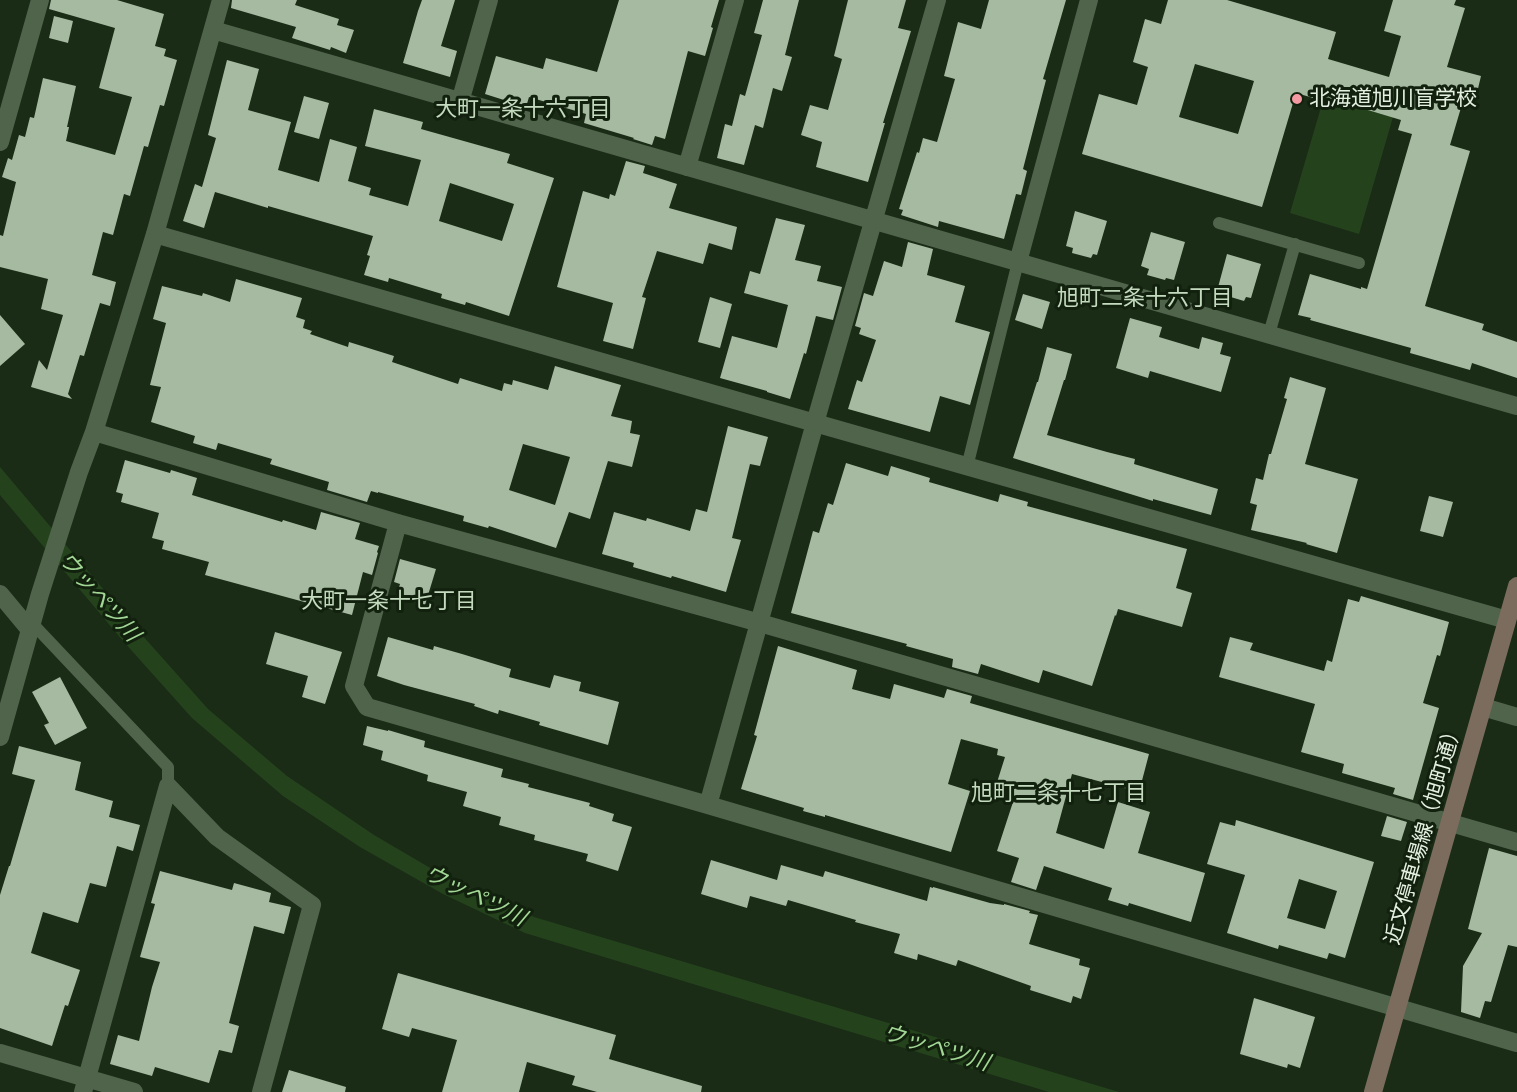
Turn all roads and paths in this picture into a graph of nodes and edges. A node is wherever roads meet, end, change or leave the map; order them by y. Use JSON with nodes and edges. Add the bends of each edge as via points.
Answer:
{"nodes":[{"id":1,"x":40,"y":0,"type":"edge"},
{"id":2,"x":221,"y":0,"type":"edge"},
{"id":3,"x":489,"y":0,"type":"edge"},
{"id":4,"x":735,"y":0,"type":"edge"},
{"id":5,"x":937,"y":0,"type":"edge"},
{"id":6,"x":1089,"y":0,"type":"edge"},
{"id":7,"x":213,"y":30,"type":"junction"},
{"id":8,"x":460,"y":102,"type":"junction"},
{"id":9,"x":0,"y":142,"type":"edge"},
{"id":10,"x":687,"y":167,"type":"junction"},
{"id":11,"x":873,"y":220,"type":"junction"},
{"id":12,"x":1219,"y":223,"type":"dead end"},
{"id":13,"x":155,"y":234,"type":"junction"},
{"id":14,"x":1295,"y":244,"type":"junction"},
{"id":15,"x":1018,"y":262,"type":"junction"},
{"id":16,"x":1359,"y":263,"type":"dead end"},
{"id":17,"x":1269,"y":334,"type":"junction"},
{"id":18,"x":1517,"y":406,"type":"edge"},
{"id":19,"x":815,"y":423,"type":"junction"},
{"id":20,"x":94,"y":432,"type":"junction"},
{"id":21,"x":967,"y":467,"type":"junction"},
{"id":22,"x":398,"y":523,"type":"junction"},
{"id":23,"x":1517,"y":586,"type":"edge"},
{"id":24,"x":0,"y":594,"type":"edge"},
{"id":25,"x":1508,"y":620,"type":"junction"},
{"id":26,"x":760,"y":623,"type":"junction"},
{"id":27,"x":31,"y":626,"type":"junction"},
{"id":28,"x":1483,"y":707,"type":"junction"},
{"id":29,"x":1517,"y":717,"type":"edge"},
{"id":30,"x":0,"y":737,"type":"edge"},
{"id":31,"x":168,"y":786,"type":"junction"},
{"id":32,"x":708,"y":805,"type":"junction"},
{"id":33,"x":1450,"y":823,"type":"junction"},
{"id":34,"x":1517,"y":842,"type":"edge"},
{"id":35,"x":1397,"y":1007,"type":"junction"},
{"id":36,"x":1517,"y":1043,"type":"edge"},
{"id":37,"x":0,"y":1053,"type":"edge"},
{"id":38,"x":85,"y":1085,"type":"edge"},
{"id":39,"x":134,"y":1092,"type":"edge"},
{"id":40,"x":261,"y":1092,"type":"edge"},
{"id":41,"x":1373,"y":1092,"type":"edge"}],
"edges":[{"from":1,"to":9,"type":"street"},
{"from":2,"to":7,"type":"street"},
{"from":3,"to":8,"type":"street"},
{"from":4,"to":10,"type":"street"},
{"from":5,"to":11,"type":"street"},
{"from":6,"to":15,"type":"street"},
{"from":7,"to":8,"type":"street"},
{"from":7,"to":13,"type":"street"},
{"from":8,"to":10,"type":"street"},
{"from":10,"to":11,"type":"street"},
{"from":11,"to":15,"type":"street"},
{"from":11,"to":19,"type":"street"},
{"from":12,"to":14,"type":"lane"},
{"from":13,"to":19,"type":"street"},
{"from":13,"to":20,"type":"street"},
{"from":14,"to":16,"type":"lane"},
{"from":14,"to":17,"type":"lane"},
{"from":15,"to":17,"type":"street"},
{"from":15,"to":21,"type":"lane"},
{"from":17,"to":18,"type":"street"},
{"from":19,"to":21,"type":"street"},
{"from":19,"to":26,"type":"street"},
{"from":20,"to":22,"type":"street"},
{"from":20,"to":27,"type":"street"},
{"from":21,"to":25,"type":"street"},
{"from":22,"to":26,"type":"street"},
{"from":22,"to":32,"type":"street","via":[[354,686],[366,707]]},
{"from":23,"to":25,"type":"main road","name":"近文停車場線（旭町通）"},
{"from":24,"to":27,"type":"street"},
{"from":25,"to":28,"type":"main road","name":"近文停車場線（旭町通）"},
{"from":26,"to":32,"type":"street"},
{"from":26,"to":33,"type":"street"},
{"from":27,"to":30,"type":"street"},
{"from":27,"to":31,"type":"lane","via":[[168,767]]},
{"from":28,"to":29,"type":"street"},
{"from":28,"to":33,"type":"main road","name":"近文停車場線（旭町通）"},
{"from":31,"to":38,"type":"street"},
{"from":31,"to":40,"type":"street","via":[[217,837],[312,905]]},
{"from":32,"to":35,"type":"street"},
{"from":33,"to":34,"type":"street"},
{"from":33,"to":35,"type":"main road","name":"近文停車場線（旭町通）"},
{"from":35,"to":36,"type":"street"},
{"from":35,"to":41,"type":"main road","name":"近文停車場線（旭町通）"},
{"from":37,"to":38,"type":"street"},
{"from":38,"to":39,"type":"street"}]}
